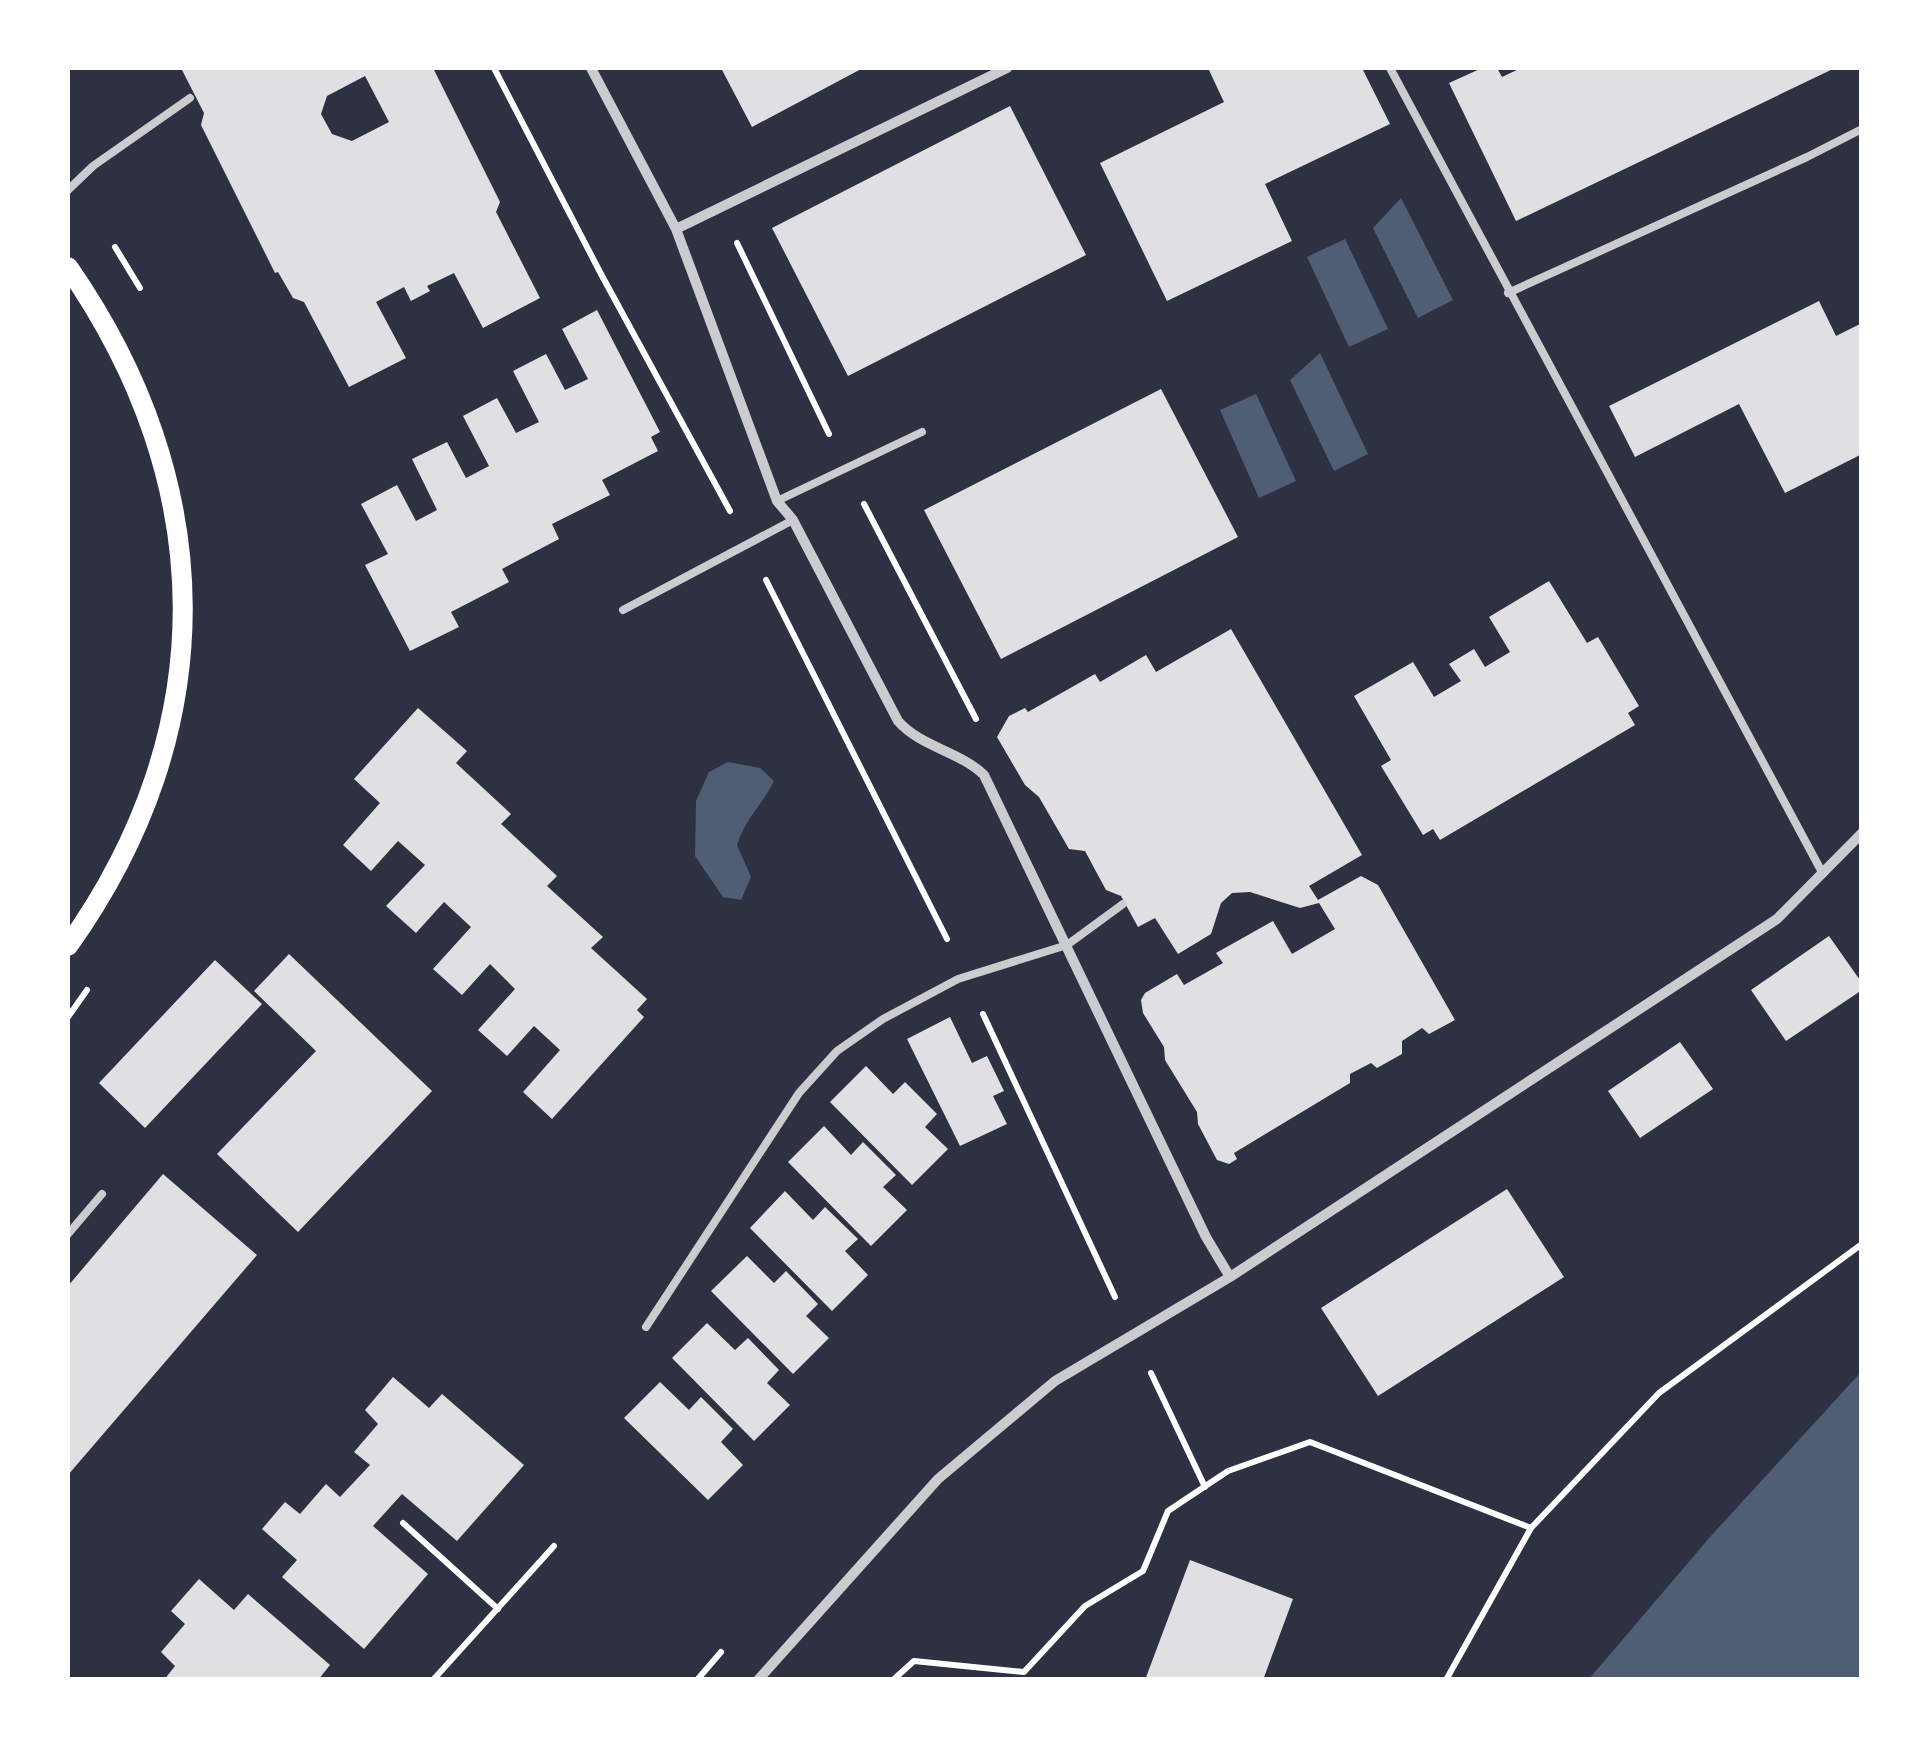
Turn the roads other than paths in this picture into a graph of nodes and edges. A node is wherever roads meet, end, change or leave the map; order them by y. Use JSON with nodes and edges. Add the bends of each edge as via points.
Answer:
{"nodes":[{"id":1,"x":592,"y":68,"type":"edge"},
{"id":2,"x":1007,"y":68,"type":"edge"},
{"id":3,"x":1390,"y":68,"type":"edge"},
{"id":4,"x":190,"y":98,"type":"dead end"},
{"id":5,"x":1862,"y":128,"type":"edge"},
{"id":6,"x":68,"y":190,"type":"edge"},
{"id":7,"x":676,"y":229,"type":"junction"},
{"id":8,"x":68,"y":267,"type":"edge"},
{"id":9,"x":1508,"y":293,"type":"junction"},
{"id":10,"x":922,"y":432,"type":"dead end"},
{"id":11,"x":777,"y":501,"type":"junction"},
{"id":12,"x":793,"y":520,"type":"junction"},
{"id":13,"x":622,"y":610,"type":"dead end"},
{"id":14,"x":1862,"y":833,"type":"edge"},
{"id":15,"x":1822,"y":874,"type":"junction"},
{"id":16,"x":1123,"y":904,"type":"dead end"},
{"id":17,"x":1067,"y":945,"type":"junction"},
{"id":18,"x":68,"y":946,"type":"edge"},
{"id":19,"x":102,"y":1194,"type":"dead end"},
{"id":20,"x":68,"y":1234,"type":"edge"},
{"id":21,"x":1230,"y":1277,"type":"junction"},
{"id":22,"x":646,"y":1327,"type":"dead end"},
{"id":23,"x":758,"y":1680,"type":"edge"}],
"edges":[{"from":1,"to":7,"type":"street"},
{"from":2,"to":7,"type":"street"},
{"from":3,"to":9,"type":"lane"},
{"from":4,"to":6,"type":"lane"},
{"from":5,"to":9,"type":"lane"},
{"from":7,"to":11,"type":"street"},
{"from":8,"to":18,"type":"main road","via":[[143,398],[164,466],[183,590],[175,705],[145,806],[99,901]]},
{"from":9,"to":15,"type":"lane"},
{"from":10,"to":11,"type":"lane"},
{"from":11,"to":12,"type":"street"},
{"from":12,"to":13,"type":"lane"},
{"from":12,"to":17,"type":"street","via":[[898,720],[909,733],[984,775]]},
{"from":14,"to":15,"type":"street"},
{"from":15,"to":21,"type":"street","via":[[1777,919]]},
{"from":16,"to":17,"type":"lane"},
{"from":17,"to":21,"type":"street"},
{"from":17,"to":22,"type":"lane","via":[[966,976],[837,1051],[799,1093]]},
{"from":19,"to":20,"type":"lane"},
{"from":21,"to":23,"type":"street","via":[[1056,1381],[938,1479]]}]}
